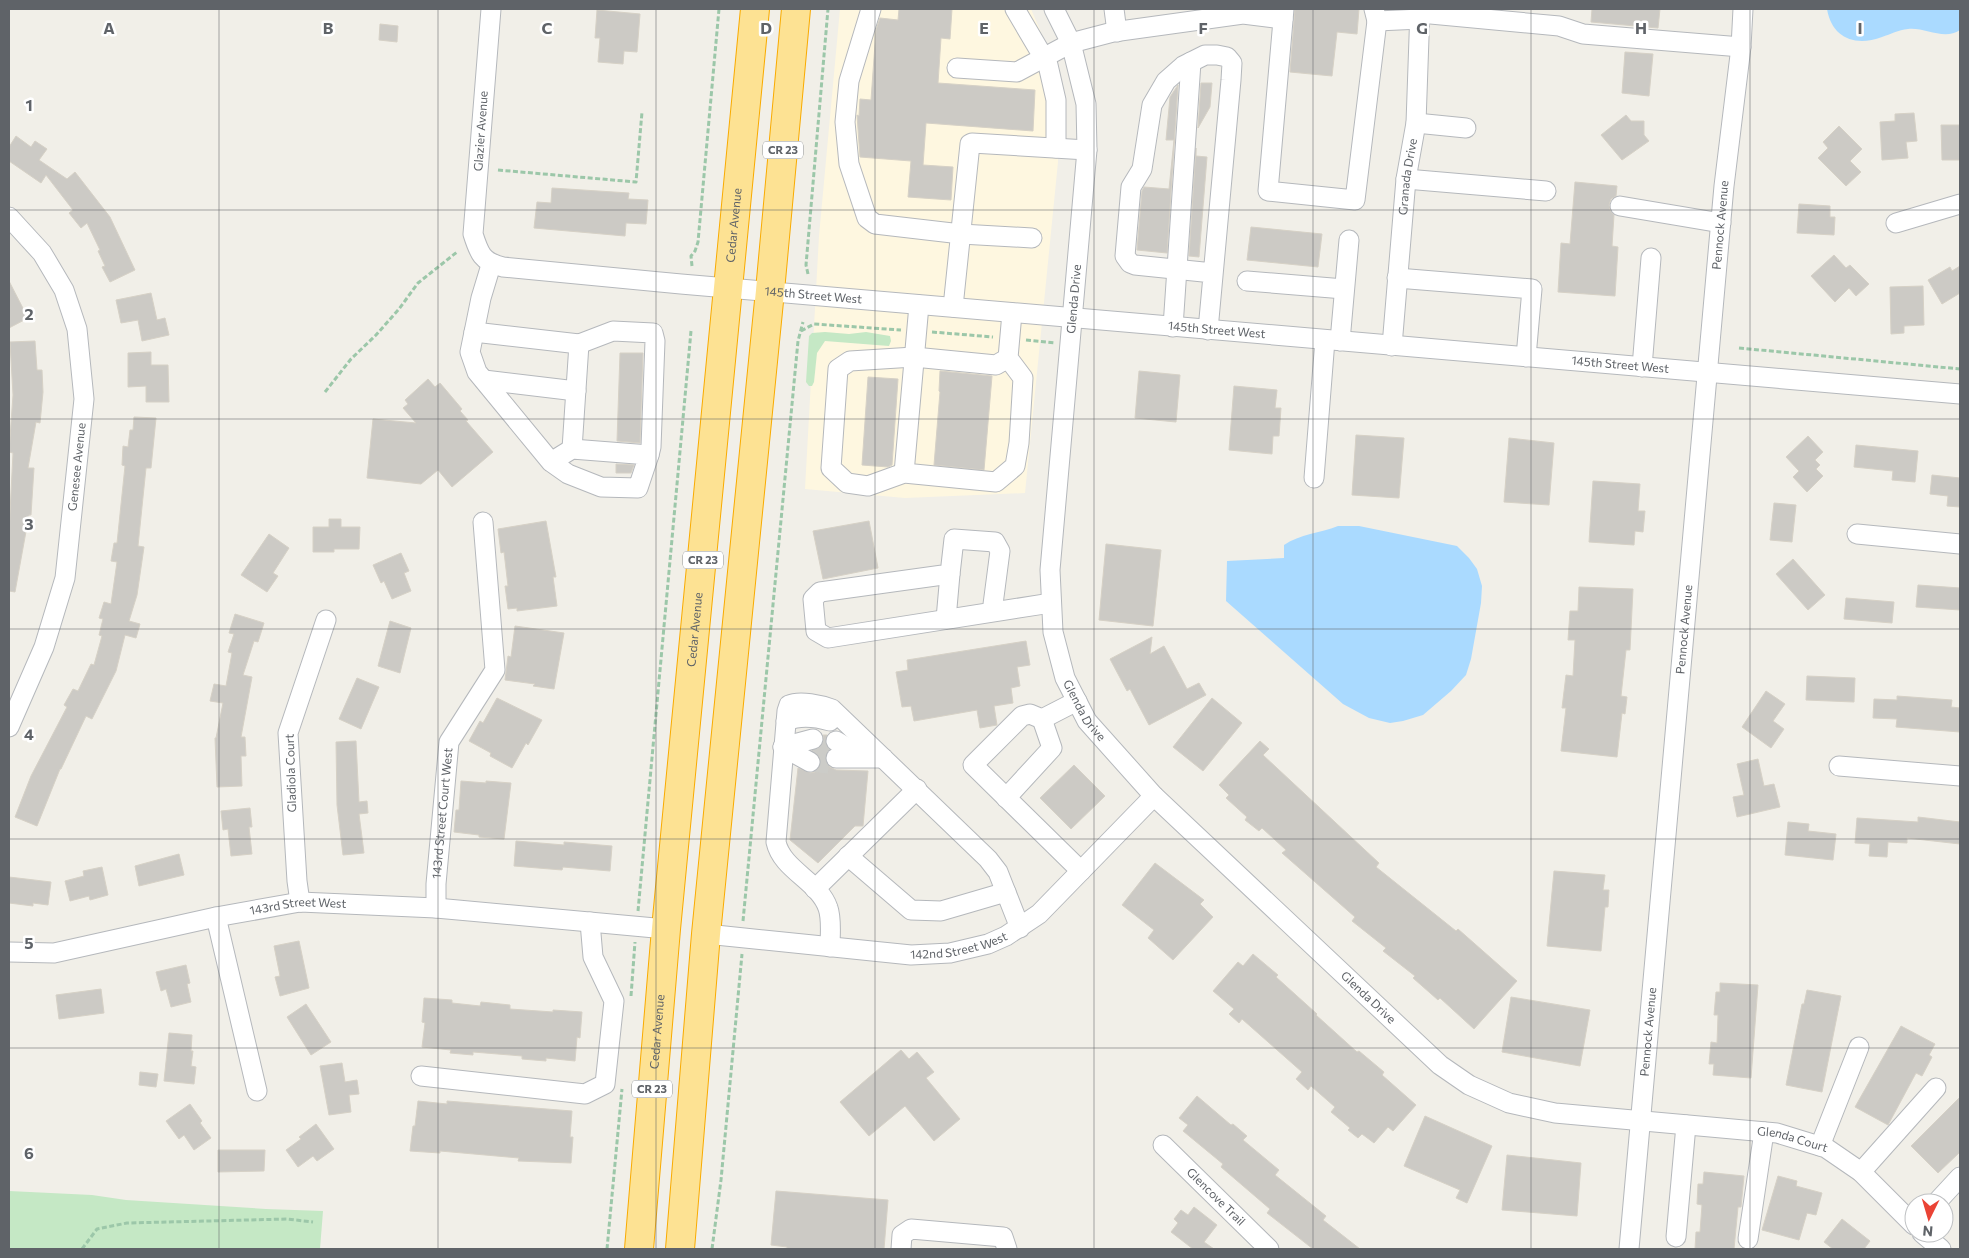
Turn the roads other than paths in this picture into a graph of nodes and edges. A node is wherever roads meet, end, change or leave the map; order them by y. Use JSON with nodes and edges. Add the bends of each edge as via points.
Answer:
{"nodes":[{"id":1,"x":491,"y":9,"type":"edge"},
{"id":2,"x":756,"y":9,"type":"edge"},
{"id":3,"x":796,"y":9,"type":"edge"},
{"id":4,"x":871,"y":9,"type":"edge"},
{"id":5,"x":1015,"y":9,"type":"edge"},
{"id":6,"x":1054,"y":9,"type":"edge"},
{"id":7,"x":1114,"y":9,"type":"edge"},
{"id":8,"x":1743,"y":9,"type":"edge"},
{"id":9,"x":1247,"y":12,"type":"edge"},
{"id":10,"x":1420,"y":13,"type":"edge"},
{"id":11,"x":1283,"y":14,"type":"edge"},
{"id":12,"x":1376,"y":15,"type":"edge"},
{"id":13,"x":1118,"y":32,"type":"junction"},
{"id":14,"x":1071,"y":43,"type":"junction"},
{"id":15,"x":1740,"y":47,"type":"junction"},
{"id":16,"x":1044,"y":58,"type":"junction"},
{"id":17,"x":1191,"y":62,"type":"junction"},
{"id":18,"x":957,"y":68,"type":"dead end"},
{"id":19,"x":1416,"y":123,"type":"junction"},
{"id":20,"x":1466,"y":128,"type":"dead end"},
{"id":21,"x":1056,"y":148,"type":"junction"},
{"id":22,"x":1087,"y":150,"type":"junction"},
{"id":23,"x":1406,"y":179,"type":"junction"},
{"id":24,"x":1546,"y":191,"type":"dead end"},
{"id":25,"x":1960,"y":204,"type":"edge"},
{"id":26,"x":1620,"y":206,"type":"dead end"},
{"id":27,"x":9,"y":216,"type":"edge"},
{"id":28,"x":1721,"y":223,"type":"junction"},
{"id":29,"x":1896,"y":223,"type":"dead end"},
{"id":30,"x":961,"y":234,"type":"junction"},
{"id":31,"x":1032,"y":238,"type":"dead end"},
{"id":32,"x":1349,"y":240,"type":"dead end"},
{"id":33,"x":1651,"y":258,"type":"dead end"},
{"id":34,"x":485,"y":259,"type":"junction"},
{"id":35,"x":1178,"y":270,"type":"junction"},
{"id":36,"x":1213,"y":273,"type":"junction"},
{"id":37,"x":1398,"y":278,"type":"junction"},
{"id":38,"x":1247,"y":281,"type":"dead end"},
{"id":39,"x":729,"y":288,"type":"junction"},
{"id":40,"x":1344,"y":290,"type":"junction"},
{"id":41,"x":770,"y":291,"type":"junction"},
{"id":42,"x":919,"y":305,"type":"junction"},
{"id":43,"x":953,"y":307,"type":"junction"},
{"id":44,"x":1012,"y":313,"type":"junction"},
{"id":45,"x":1072,"y":319,"type":"junction"},
{"id":46,"x":1173,"y":327,"type":"junction"},
{"id":47,"x":1208,"y":330,"type":"junction"},
{"id":48,"x":474,"y":332,"type":"junction"},
{"id":49,"x":1332,"y":341,"type":"junction"},
{"id":50,"x":579,"y":344,"type":"junction"},
{"id":51,"x":1392,"y":346,"type":"junction"},
{"id":52,"x":914,"y":356,"type":"junction"},
{"id":53,"x":1526,"y":357,"type":"junction"},
{"id":54,"x":1008,"y":358,"type":"junction"},
{"id":55,"x":1642,"y":367,"type":"junction"},
{"id":56,"x":1708,"y":372,"type":"junction"},
{"id":57,"x":484,"y":380,"type":"junction"},
{"id":58,"x":576,"y":391,"type":"junction"},
{"id":59,"x":1960,"y":394,"type":"edge"},
{"id":60,"x":572,"y":449,"type":"junction"},
{"id":61,"x":649,"y":455,"type":"junction"},
{"id":62,"x":551,"y":462,"type":"junction"},
{"id":63,"x":904,"y":473,"type":"junction"},
{"id":64,"x":1314,"y":478,"type":"dead end"},
{"id":65,"x":483,"y":522,"type":"dead end"},
{"id":66,"x":1857,"y":534,"type":"dead end"},
{"id":67,"x":1960,"y":544,"type":"edge"},
{"id":68,"x":950,"y":574,"type":"junction"},
{"id":69,"x":1051,"y":603,"type":"junction"},
{"id":70,"x":992,"y":612,"type":"junction"},
{"id":71,"x":326,"y":620,"type":"dead end"},
{"id":72,"x":946,"y":620,"type":"junction"},
{"id":73,"x":1077,"y":701,"type":"junction"},
{"id":74,"x":1042,"y":719,"type":"junction"},
{"id":75,"x":9,"y":727,"type":"edge"},
{"id":76,"x":784,"y":747,"type":"junction"},
{"id":77,"x":812,"y":751,"type":"tunnel mouth"},
{"id":78,"x":836,"y":753,"type":"tunnel mouth"},
{"id":79,"x":883,"y":758,"type":"junction"},
{"id":80,"x":1839,"y":766,"type":"dead end"},
{"id":81,"x":1960,"y":776,"type":"edge"},
{"id":82,"x":917,"y":789,"type":"junction"},
{"id":83,"x":1154,"y":796,"type":"junction"},
{"id":84,"x":1006,"y":798,"type":"junction"},
{"id":85,"x":848,"y":856,"type":"junction"},
{"id":86,"x":1081,"y":871,"type":"junction"},
{"id":87,"x":815,"y":889,"type":"junction"},
{"id":88,"x":1006,"y":892,"type":"junction"},
{"id":89,"x":300,"y":902,"type":"junction"},
{"id":90,"x":436,"y":908,"type":"junction"},
{"id":91,"x":216,"y":917,"type":"junction"},
{"id":92,"x":590,"y":922,"type":"junction"},
{"id":93,"x":1020,"y":928,"type":"junction"},
{"id":94,"x":666,"y":929,"type":"junction"},
{"id":95,"x":706,"y":934,"type":"junction"},
{"id":96,"x":830,"y":947,"type":"junction"},
{"id":97,"x":9,"y":952,"type":"edge"},
{"id":98,"x":1859,"y":1047,"type":"dead end"},
{"id":99,"x":421,"y":1076,"type":"dead end"},
{"id":100,"x":1936,"y":1088,"type":"dead end"},
{"id":101,"x":256,"y":1091,"type":"dead end"},
{"id":102,"x":1641,"y":1121,"type":"junction"},
{"id":103,"x":1686,"y":1125,"type":"junction"},
{"id":104,"x":1764,"y":1132,"type":"junction"},
{"id":105,"x":1163,"y":1145,"type":"dead end"},
{"id":106,"x":1820,"y":1146,"type":"junction"},
{"id":107,"x":1860,"y":1172,"type":"junction"},
{"id":108,"x":1960,"y":1176,"type":"edge"},
{"id":109,"x":1945,"y":1193,"type":"edge"},
{"id":110,"x":1904,"y":1215,"type":"edge"},
{"id":111,"x":1676,"y":1237,"type":"dead end"},
{"id":112,"x":1748,"y":1239,"type":"dead end"},
{"id":113,"x":639,"y":1249,"type":"edge"},
{"id":114,"x":680,"y":1249,"type":"edge"},
{"id":115,"x":901,"y":1249,"type":"edge"},
{"id":116,"x":1007,"y":1249,"type":"edge"},
{"id":117,"x":1268,"y":1249,"type":"edge"},
{"id":118,"x":1629,"y":1249,"type":"edge"}],
"edges":[{"from":1,"to":34,"type":"street","name":"Glazier Avenue","via":[[473,234]]},
{"from":2,"to":39,"type":"highway","name":"Cedar Avenue","number":"CR 23"},
{"from":3,"to":41,"type":"highway","number":"CR 23"},
{"from":4,"to":30,"type":"street","via":[[849,81],[845,122],[849,164],[867,218],[875,224]]},
{"from":5,"to":16,"type":"street"},
{"from":6,"to":14,"type":"street","name":"Glenda Drive"},
{"from":7,"to":13,"type":"street"},
{"from":8,"to":15,"type":"street","name":"Pennock Avenue"},
{"from":9,"to":11,"type":"street"},
{"from":9,"to":13,"type":"street"},
{"from":10,"to":12,"type":"street"},
{"from":10,"to":15,"type":"street","via":[[1560,26],[1583,34]]},
{"from":10,"to":19,"type":"street","name":"Granada Drive"},
{"from":11,"to":12,"type":"street","via":[[1268,191],[1355,200]]},
{"from":13,"to":14,"type":"street"},
{"from":14,"to":16,"type":"street"},
{"from":14,"to":22,"type":"street","name":"Glenda Drive","via":[[1086,104]]},
{"from":15,"to":28,"type":"street","name":"Pennock Avenue"},
{"from":16,"to":18,"type":"street","via":[[1018,72]]},
{"from":16,"to":21,"type":"street","via":[[1056,100]]},
{"from":17,"to":35,"type":"street"},
{"from":17,"to":35,"type":"street","via":[[1166,81],[1152,105],[1142,169],[1131,187],[1125,256],[1135,265]]},
{"from":17,"to":36,"type":"street","via":[[1205,55],[1217,55],[1232,63]]},
{"from":19,"to":20,"type":"street"},
{"from":19,"to":23,"type":"street","name":"Granada Drive"},
{"from":21,"to":22,"type":"street"},
{"from":21,"to":30,"type":"street","via":[[970,144]]},
{"from":22,"to":45,"type":"street","name":"Glenda Drive"},
{"from":23,"to":24,"type":"street"},
{"from":23,"to":37,"type":"street","name":"Granada Drive"},
{"from":25,"to":29,"type":"street"},
{"from":26,"to":28,"type":"street"},
{"from":27,"to":75,"type":"street","name":"Genesee Avenue","via":[[42,253],[64,290],[77,329],[84,399],[65,578],[44,647]]},
{"from":28,"to":56,"type":"street","name":"Pennock Avenue"},
{"from":30,"to":31,"type":"street"},
{"from":30,"to":43,"type":"street"},
{"from":32,"to":40,"type":"street"},
{"from":33,"to":55,"type":"street"},
{"from":34,"to":39,"type":"street","name":"145th Street West","via":[[503,268]]},
{"from":34,"to":48,"type":"street"},
{"from":35,"to":36,"type":"street"},
{"from":35,"to":46,"type":"street"},
{"from":36,"to":47,"type":"street"},
{"from":37,"to":51,"type":"street","name":"Granada Drive"},
{"from":37,"to":53,"type":"street","via":[[1532,289]]},
{"from":38,"to":40,"type":"street"},
{"from":39,"to":41,"type":"street","name":"145th Street West"},
{"from":39,"to":94,"type":"highway","name":"Cedar Avenue","number":"CR 23"},
{"from":40,"to":49,"type":"street"},
{"from":41,"to":42,"type":"street","name":"145th Street West"},
{"from":41,"to":95,"type":"highway","number":"CR 23"},
{"from":42,"to":43,"type":"street","name":"145th Street West"},
{"from":42,"to":52,"type":"street"},
{"from":43,"to":44,"type":"street","name":"145th Street West"},
{"from":44,"to":45,"type":"street","name":"145th Street West"},
{"from":44,"to":54,"type":"street"},
{"from":45,"to":46,"type":"street","name":"145th Street West"},
{"from":45,"to":69,"type":"street","name":"Glenda Drive","via":[[1050,570]]},
{"from":46,"to":47,"type":"street","name":"145th Street West"},
{"from":47,"to":49,"type":"street","name":"145th Street West"},
{"from":48,"to":50,"type":"street"},
{"from":48,"to":57,"type":"street","via":[[470,352],[477,372]]},
{"from":49,"to":51,"type":"street","name":"145th Street West"},
{"from":49,"to":64,"type":"street"},
{"from":50,"to":58,"type":"street"},
{"from":50,"to":61,"type":"street","via":[[613,330],[653,333]]},
{"from":51,"to":53,"type":"street","name":"145th Street West"},
{"from":52,"to":54,"type":"street","via":[[996,365]]},
{"from":52,"to":63,"type":"street"},
{"from":52,"to":63,"type":"street","via":[[850,361],[838,369],[831,468],[847,483],[868,486]]},
{"from":53,"to":55,"type":"street","name":"145th Street West"},
{"from":54,"to":63,"type":"street","via":[[1023,378],[1015,466],[996,482]]},
{"from":55,"to":56,"type":"street","name":"145th Street West"},
{"from":56,"to":59,"type":"street","name":"145th Street West"},
{"from":56,"to":102,"type":"street","name":"Pennock Avenue"},
{"from":57,"to":58,"type":"street"},
{"from":57,"to":62,"type":"street"},
{"from":58,"to":60,"type":"street"},
{"from":60,"to":61,"type":"street"},
{"from":60,"to":62,"type":"street"},
{"from":61,"to":62,"type":"street","via":[[638,488],[601,487],[568,474]]},
{"from":65,"to":90,"type":"street","name":"143rd Street Court West","via":[[495,670],[449,742]]},
{"from":66,"to":67,"type":"street"},
{"from":68,"to":70,"type":"street","via":[[954,539],[994,542],[1000,551]]},
{"from":68,"to":72,"type":"street"},
{"from":68,"to":72,"type":"street","via":[[820,592],[813,599],[816,631],[828,638]]},
{"from":69,"to":70,"type":"street"},
{"from":69,"to":73,"type":"street","name":"Glenda Drive","via":[[1053,632],[1065,678]]},
{"from":70,"to":72,"type":"street"},
{"from":71,"to":89,"type":"street","name":"Gladiola Court","via":[[288,733]]},
{"from":73,"to":74,"type":"street"},
{"from":73,"to":83,"type":"street","name":"Glenda Drive","via":[[1087,721]]},
{"from":74,"to":84,"type":"street","via":[[1052,748]]},
{"from":74,"to":84,"type":"street","via":[[1030,714],[1022,716],[973,765]]},
{"from":76,"to":77,"type":"street"},
{"from":76,"to":79,"type":"street","via":[[789,705],[825,706]]},
{"from":76,"to":87,"type":"street","via":[[777,849]]},
{"from":78,"to":79,"type":"street"},
{"from":79,"to":82,"type":"street"},
{"from":80,"to":81,"type":"street"},
{"from":82,"to":85,"type":"street"},
{"from":82,"to":88,"type":"street","via":[[994,866]]},
{"from":83,"to":86,"type":"street","name":"142nd Street West"},
{"from":83,"to":102,"type":"street","name":"Glenda Drive","via":[[1440,1065],[1469,1085],[1509,1103],[1555,1113]]},
{"from":84,"to":86,"type":"street"},
{"from":85,"to":87,"type":"street"},
{"from":85,"to":88,"type":"street","via":[[911,910],[941,911]]},
{"from":86,"to":93,"type":"street","name":"142nd Street West","via":[[1054,901]]},
{"from":87,"to":96,"type":"street","via":[[829,911]]},
{"from":88,"to":93,"type":"street"},
{"from":89,"to":90,"type":"street","name":"143rd Street West"},
{"from":89,"to":91,"type":"street","name":"143rd Street West"},
{"from":90,"to":92,"type":"street","name":"143rd Street West"},
{"from":91,"to":97,"type":"street","name":"143rd Street West","via":[[54,953]]},
{"from":91,"to":101,"type":"street"},
{"from":92,"to":94,"type":"street","name":"143rd Street West"},
{"from":92,"to":99,"type":"street","via":[[593,957],[614,1001],[605,1084],[585,1094]]},
{"from":93,"to":96,"type":"street","name":"142nd Street West","via":[[988,944],[950,953],[911,955]]},
{"from":94,"to":113,"type":"highway","name":"Cedar Avenue","number":"CR 23"},
{"from":95,"to":96,"type":"street","name":"142nd Street West"},
{"from":95,"to":114,"type":"highway","number":"CR 23"},
{"from":98,"to":106,"type":"street"},
{"from":100,"to":107,"type":"street"},
{"from":102,"to":103,"type":"street","name":"Glenda Court"},
{"from":102,"to":118,"type":"street","name":"Pennock Avenue"},
{"from":103,"to":104,"type":"street","name":"Glenda Court"},
{"from":103,"to":111,"type":"street"},
{"from":104,"to":106,"type":"street","name":"Glenda Court"},
{"from":104,"to":112,"type":"street"},
{"from":105,"to":117,"type":"street","name":"Glencove Trail"},
{"from":106,"to":107,"type":"street","name":"Glenda Court"},
{"from":107,"to":110,"type":"street","name":"Glenda Court"},
{"from":108,"to":109,"type":"street"},
{"from":115,"to":116,"type":"street","via":[[902,1235],[911,1229],[1002,1237]]}]}
